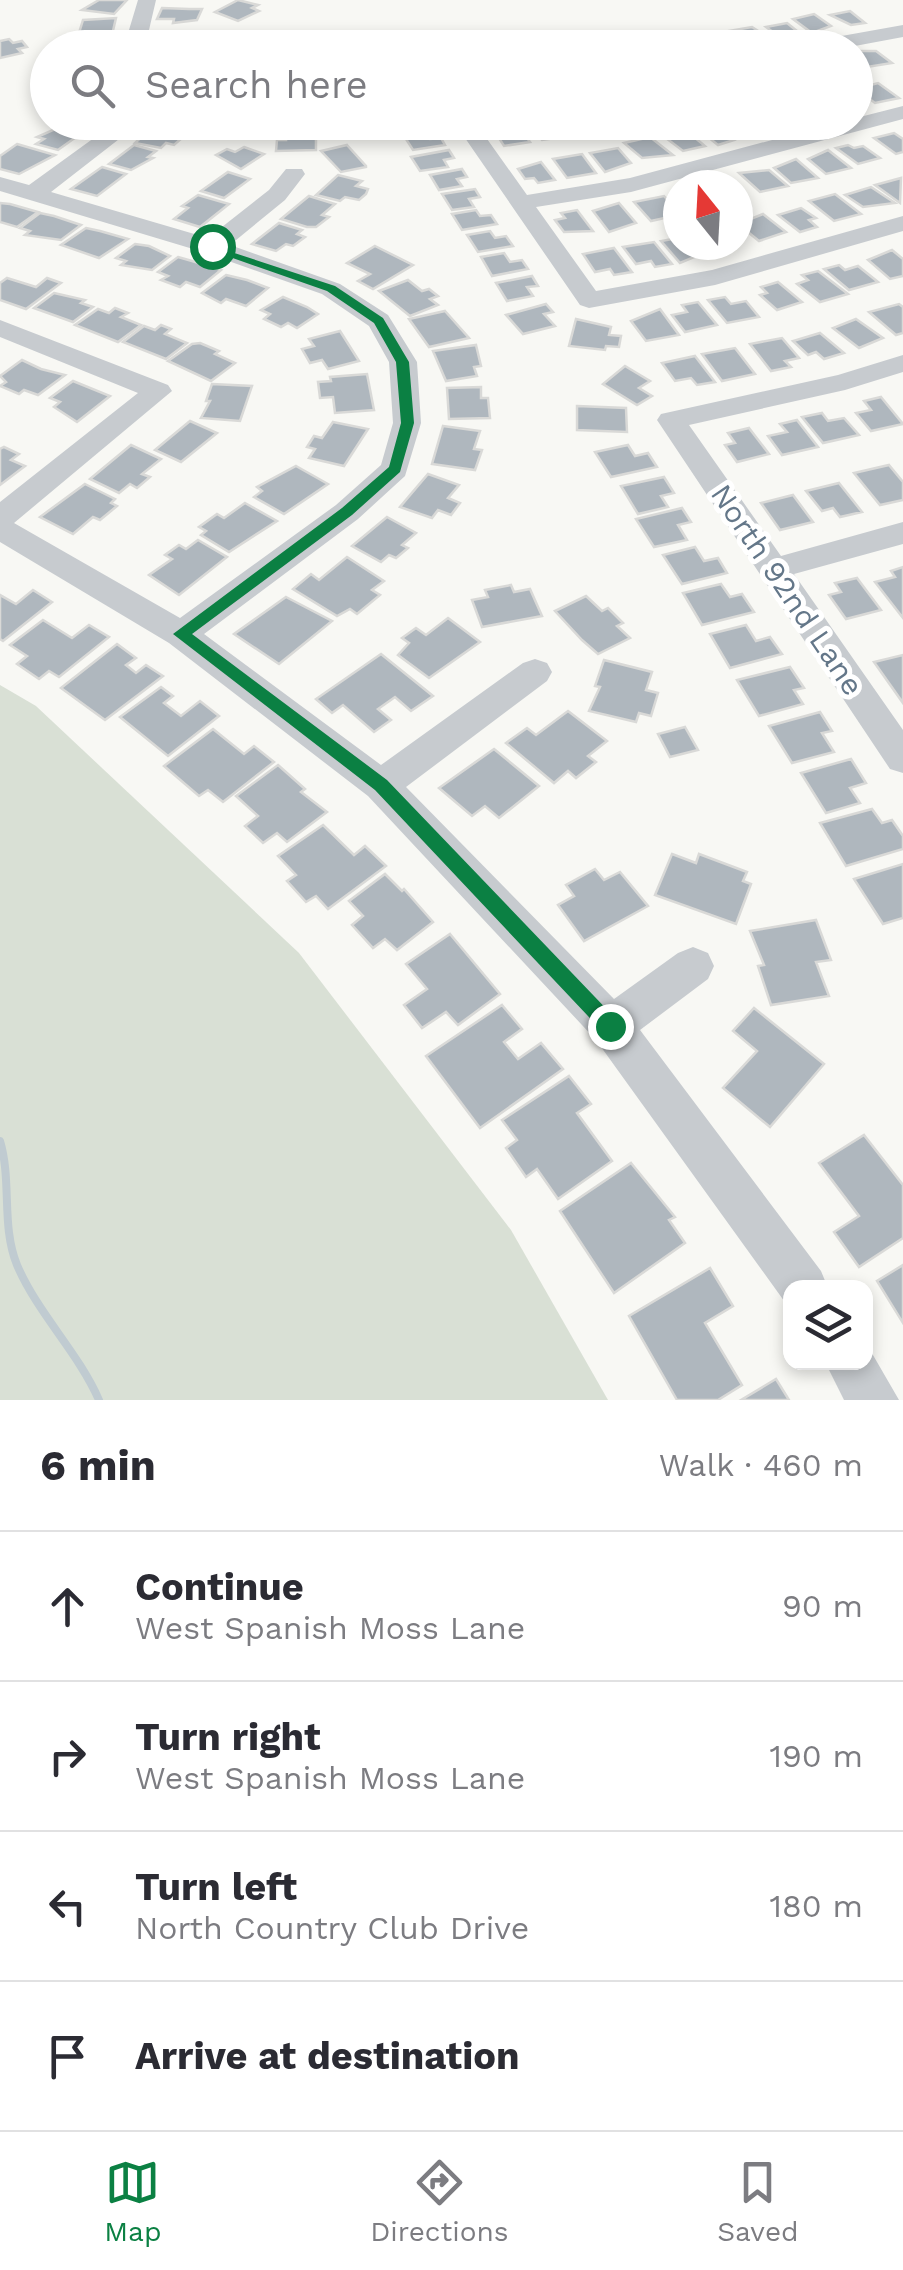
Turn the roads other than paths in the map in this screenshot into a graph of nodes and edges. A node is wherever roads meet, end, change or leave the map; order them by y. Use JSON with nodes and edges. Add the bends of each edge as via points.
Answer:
{"nodes":[{"id":1,"x":147,"y":0,"type":"edge"},
{"id":2,"x":138,"y":30,"type":"edge"},
{"id":3,"x":903,"y":31,"type":"edge"},
{"id":4,"x":873,"y":36,"type":"edge"},
{"id":5,"x":903,"y":112,"type":"edge"},
{"id":6,"x":873,"y":120,"type":"edge"},
{"id":7,"x":105,"y":140,"type":"edge"},
{"id":8,"x":476,"y":140,"type":"edge"},
{"id":9,"x":798,"y":140,"type":"edge"},
{"id":10,"x":294,"y":174,"type":"dead end"},
{"id":11,"x":0,"y":184,"type":"edge"},
{"id":12,"x":34,"y":192,"type":"junction"},
{"id":13,"x":518,"y":203,"type":"junction"},
{"id":14,"x":903,"y":223,"type":"edge"},
{"id":15,"x":212,"y":246,"type":"junction"},
{"id":16,"x":0,"y":328,"type":"edge"},
{"id":17,"x":903,"y":363,"type":"edge"},
{"id":18,"x":0,"y":518,"type":"edge"},
{"id":19,"x":0,"y":528,"type":"edge"},
{"id":20,"x":903,"y":533,"type":"edge"},
{"id":21,"x":773,"y":569,"type":"junction"},
{"id":22,"x":181,"y":634,"type":"junction"},
{"id":23,"x":535,"y":672,"type":"dead end"},
{"id":24,"x":902,"y":755,"type":"edge"},
{"id":25,"x":381,"y":785,"type":"junction"},
{"id":26,"x":693,"y":966,"type":"dead end"},
{"id":27,"x":610,"y":1026,"type":"junction"},
{"id":28,"x":798,"y":1280,"type":"edge"},
{"id":29,"x":855,"y":1370,"type":"edge"},
{"id":30,"x":874,"y":1400,"type":"edge"}],
"edges":[{"from":1,"to":2,"type":"street"},
{"from":3,"to":4,"type":"street"},
{"from":5,"to":6,"type":"street"},
{"from":7,"to":12,"type":"street"},
{"from":8,"to":13,"type":"street"},
{"from":9,"to":13,"type":"street","via":[[630,185]]},
{"from":10,"to":15,"type":"street"},
{"from":11,"to":12,"type":"street"},
{"from":12,"to":15,"type":"street"},
{"from":13,"to":14,"type":"street","via":[[589,300],[715,277]]},
{"from":15,"to":22,"type":"street","via":[[331,289],[379,321],[403,362],[408,423],[395,469]]},
{"from":16,"to":18,"type":"street","via":[[158,391]]},
{"from":17,"to":21,"type":"street","name":"North 92nd Lane","via":[[670,420]]},
{"from":19,"to":22,"type":"street"},
{"from":20,"to":21,"type":"street"},
{"from":21,"to":24,"type":"street","name":"North 92nd Lane"},
{"from":22,"to":25,"type":"street"},
{"from":23,"to":25,"type":"street"},
{"from":25,"to":27,"type":"street"},
{"from":26,"to":27,"type":"street"},
{"from":27,"to":28,"type":"street"},
{"from":29,"to":30,"type":"street"}]}
